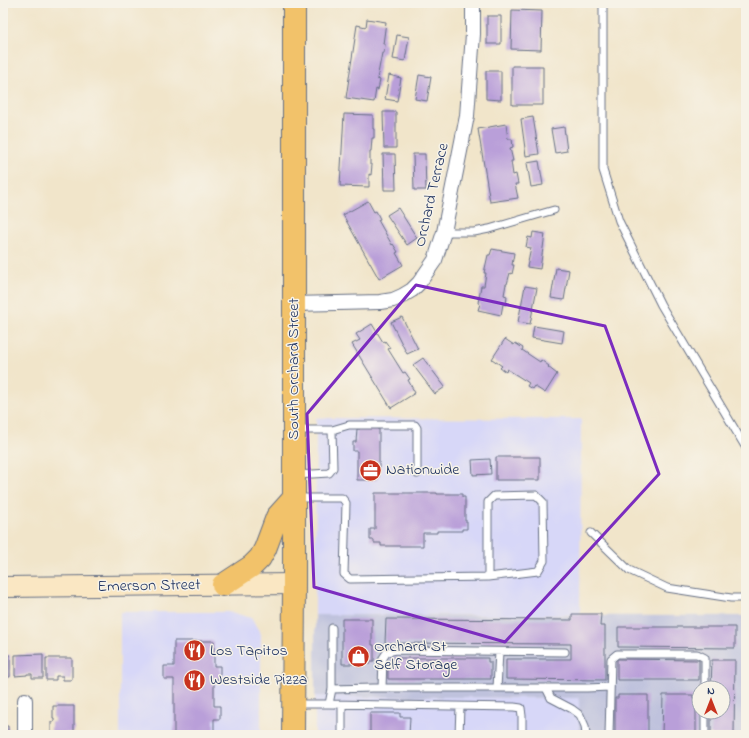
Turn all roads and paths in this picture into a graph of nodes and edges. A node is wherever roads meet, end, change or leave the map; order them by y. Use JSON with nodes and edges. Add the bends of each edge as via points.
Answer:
{"nodes":[{"id":1,"x":294,"y":3,"type":"edge"},
{"id":2,"x":474,"y":3,"type":"edge"},
{"id":3,"x":603,"y":3,"type":"edge"},
{"id":4,"x":554,"y":210,"type":"dead end"},
{"id":5,"x":444,"y":232,"type":"junction"},
{"id":6,"x":293,"y":304,"type":"junction"},
{"id":7,"x":294,"y":430,"type":"junction"},
{"id":8,"x":332,"y":430,"type":"junction"},
{"id":9,"x":746,"y":448,"type":"edge"},
{"id":10,"x":417,"y":474,"type":"dead end"},
{"id":11,"x":294,"y":475,"type":"junction"},
{"id":12,"x":294,"y":498,"type":"junction"},
{"id":13,"x":592,"y":533,"type":"dead end"},
{"id":14,"x":488,"y":577,"type":"junction"},
{"id":15,"x":294,"y":584,"type":"junction"},
{"id":16,"x":223,"y":585,"type":"junction"},
{"id":17,"x":3,"y":587,"type":"edge"},
{"id":18,"x":746,"y":598,"type":"edge"},
{"id":19,"x":332,"y":628,"type":"dead end"},
{"id":20,"x":498,"y":652,"type":"junction"},
{"id":21,"x":564,"y":652,"type":"dead end"},
{"id":22,"x":705,"y":680,"type":"edge"},
{"id":23,"x":610,"y":687,"type":"junction"},
{"id":24,"x":382,"y":688,"type":"junction"},
{"id":25,"x":497,"y":688,"type":"junction"},
{"id":26,"x":546,"y":688,"type":"junction"},
{"id":27,"x":332,"y":689,"type":"junction"},
{"id":28,"x":25,"y":700,"type":"dead end"},
{"id":29,"x":293,"y":704,"type":"junction"},
{"id":30,"x":329,"y":704,"type":"junction"},
{"id":31,"x":342,"y":705,"type":"junction"},
{"id":32,"x":460,"y":706,"type":"junction"},
{"id":33,"x":705,"y":720,"type":"edge"},
{"id":34,"x":25,"y":735,"type":"edge"},
{"id":35,"x":293,"y":735,"type":"edge"},
{"id":36,"x":342,"y":735,"type":"edge"},
{"id":37,"x":460,"y":735,"type":"edge"},
{"id":38,"x":522,"y":735,"type":"edge"},
{"id":39,"x":586,"y":735,"type":"edge"},
{"id":40,"x":609,"y":735,"type":"edge"},
{"id":41,"x":705,"y":735,"type":"edge"}],
"edges":[{"from":1,"to":6,"type":"main road","name":"South Orchard Street"},
{"from":2,"to":5,"type":"street","name":"Orchard Terrace","via":[[467,116]]},
{"from":3,"to":9,"type":"lane","via":[[603,170],[619,221],[661,305]]},
{"from":4,"to":5,"type":"lane","via":[[474,232]]},
{"from":5,"to":6,"type":"street","name":"Orchard Terrace","via":[[435,260],[419,283],[402,296],[380,302]]},
{"from":6,"to":7,"type":"main road","name":"South Orchard Street"},
{"from":7,"to":8,"type":"lane"},
{"from":7,"to":11,"type":"main road","name":"South Orchard Street"},
{"from":8,"to":10,"type":"lane","via":[[350,424],[415,424]]},
{"from":8,"to":11,"type":"lane","via":[[333,468],[330,473]]},
{"from":11,"to":12,"type":"main road","name":"South Orchard Street"},
{"from":12,"to":14,"type":"lane","via":[[342,498],[346,503],[344,574],[350,579]]},
{"from":12,"to":15,"type":"main road","name":"South Orchard Street"},
{"from":12,"to":16,"type":"main road","via":[[277,517],[266,549],[260,558]]},
{"from":13,"to":18,"type":"lane","via":[[629,570],[667,588]]},
{"from":14,"to":14,"type":"lane","via":[[488,502],[494,496],[536,495],[543,502],[544,561],[538,572]]},
{"from":15,"to":16,"type":"main road","name":"Emerson Street"},
{"from":15,"to":29,"type":"main road","name":"South Orchard Street"},
{"from":16,"to":17,"type":"main road","name":"Emerson Street"},
{"from":19,"to":27,"type":"lane"},
{"from":20,"to":21,"type":"lane"},
{"from":20,"to":24,"type":"lane","via":[[387,652],[383,658]]},
{"from":20,"to":25,"type":"lane"},
{"from":22,"to":23,"type":"lane","via":[[705,658],[697,654],[617,654],[611,659]]},
{"from":23,"to":26,"type":"lane"},
{"from":23,"to":40,"type":"lane"},
{"from":24,"to":25,"type":"lane"},
{"from":24,"to":27,"type":"lane"},
{"from":25,"to":26,"type":"lane"},
{"from":26,"to":39,"type":"lane","via":[[551,698],[580,715]]},
{"from":27,"to":30,"type":"lane"},
{"from":28,"to":34,"type":"street"},
{"from":29,"to":30,"type":"lane"},
{"from":29,"to":35,"type":"main road","name":"South Orchard Street"},
{"from":30,"to":31,"type":"lane"},
{"from":31,"to":32,"type":"lane"},
{"from":31,"to":36,"type":"lane"},
{"from":32,"to":37,"type":"lane"},
{"from":32,"to":38,"type":"lane","via":[[521,708]]},
{"from":33,"to":41,"type":"lane"}]}
